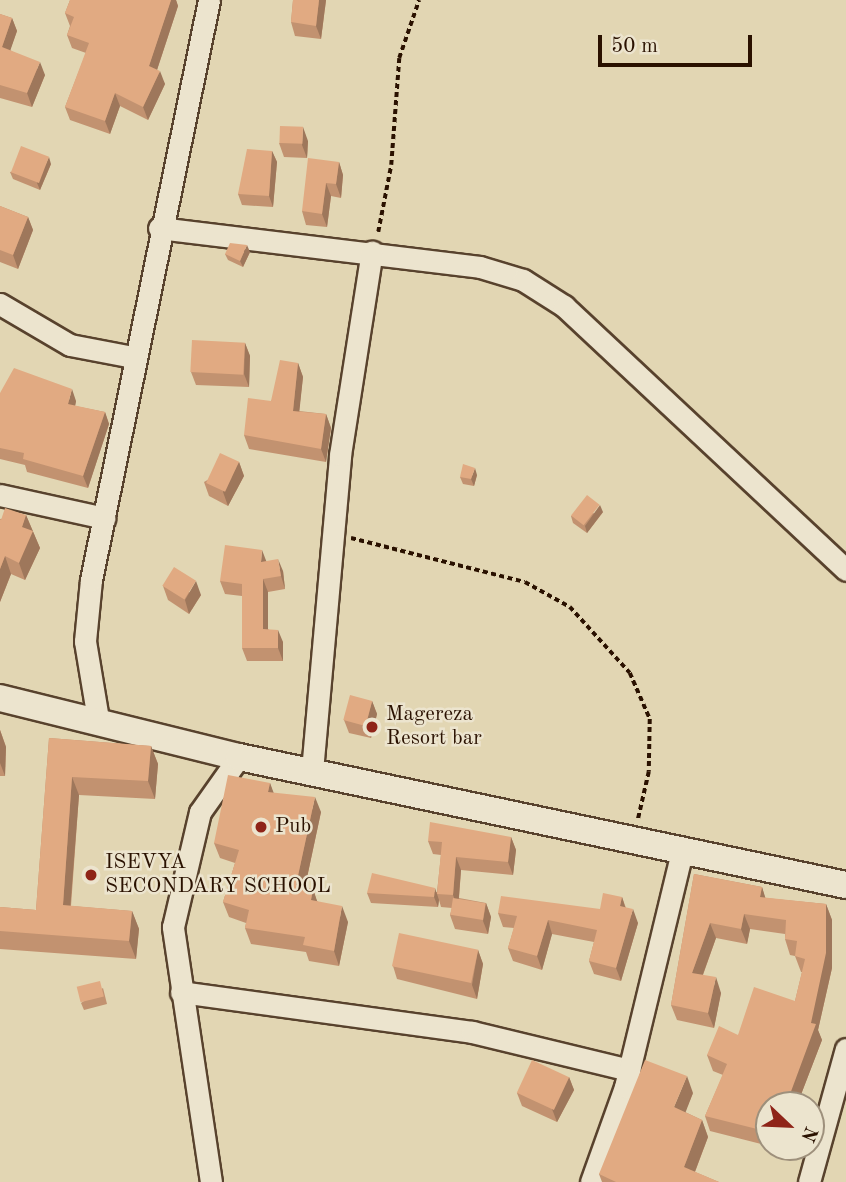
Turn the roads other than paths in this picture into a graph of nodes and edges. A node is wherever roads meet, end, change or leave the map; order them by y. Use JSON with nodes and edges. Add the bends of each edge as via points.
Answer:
{"nodes":[{"id":1,"x":209,"y":0,"type":"edge"},
{"id":2,"x":159,"y":228,"type":"junction"},
{"id":3,"x":374,"y":252,"type":"junction"},
{"id":4,"x":0,"y":304,"type":"edge"},
{"id":5,"x":133,"y":357,"type":"junction"},
{"id":6,"x":0,"y":495,"type":"edge"},
{"id":7,"x":105,"y":517,"type":"junction"},
{"id":8,"x":846,"y":570,"type":"edge"},
{"id":9,"x":0,"y":698,"type":"edge"},
{"id":10,"x":98,"y":719,"type":"junction"},
{"id":11,"x":239,"y":757,"type":"junction"},
{"id":12,"x":312,"y":771,"type":"junction"},
{"id":13,"x":683,"y":848,"type":"junction"},
{"id":14,"x":846,"y":886,"type":"edge"},
{"id":15,"x":181,"y":992,"type":"junction"},
{"id":16,"x":846,"y":1049,"type":"edge"},
{"id":17,"x":629,"y":1070,"type":"junction"},
{"id":18,"x":211,"y":1182,"type":"edge"},
{"id":19,"x":591,"y":1182,"type":"edge"},
{"id":20,"x":809,"y":1182,"type":"edge"}],
"edges":[{"from":1,"to":2,"type":"street"},
{"from":2,"to":3,"type":"street"},
{"from":2,"to":5,"type":"street"},
{"from":3,"to":8,"type":"street","via":[[501,271],[545,292]]},
{"from":3,"to":12,"type":"street","via":[[332,533]]},
{"from":4,"to":5,"type":"street","via":[[70,345]]},
{"from":5,"to":7,"type":"street"},
{"from":6,"to":7,"type":"street"},
{"from":7,"to":10,"type":"street","via":[[85,641]]},
{"from":9,"to":10,"type":"street"},
{"from":10,"to":11,"type":"street"},
{"from":11,"to":12,"type":"street"},
{"from":11,"to":15,"type":"street","via":[[200,812],[176,908],[173,946]]},
{"from":12,"to":13,"type":"street"},
{"from":13,"to":14,"type":"street"},
{"from":13,"to":17,"type":"street"},
{"from":15,"to":17,"type":"street","via":[[472,1032]]},
{"from":15,"to":18,"type":"street"},
{"from":16,"to":20,"type":"street"},
{"from":17,"to":19,"type":"street"}]}
